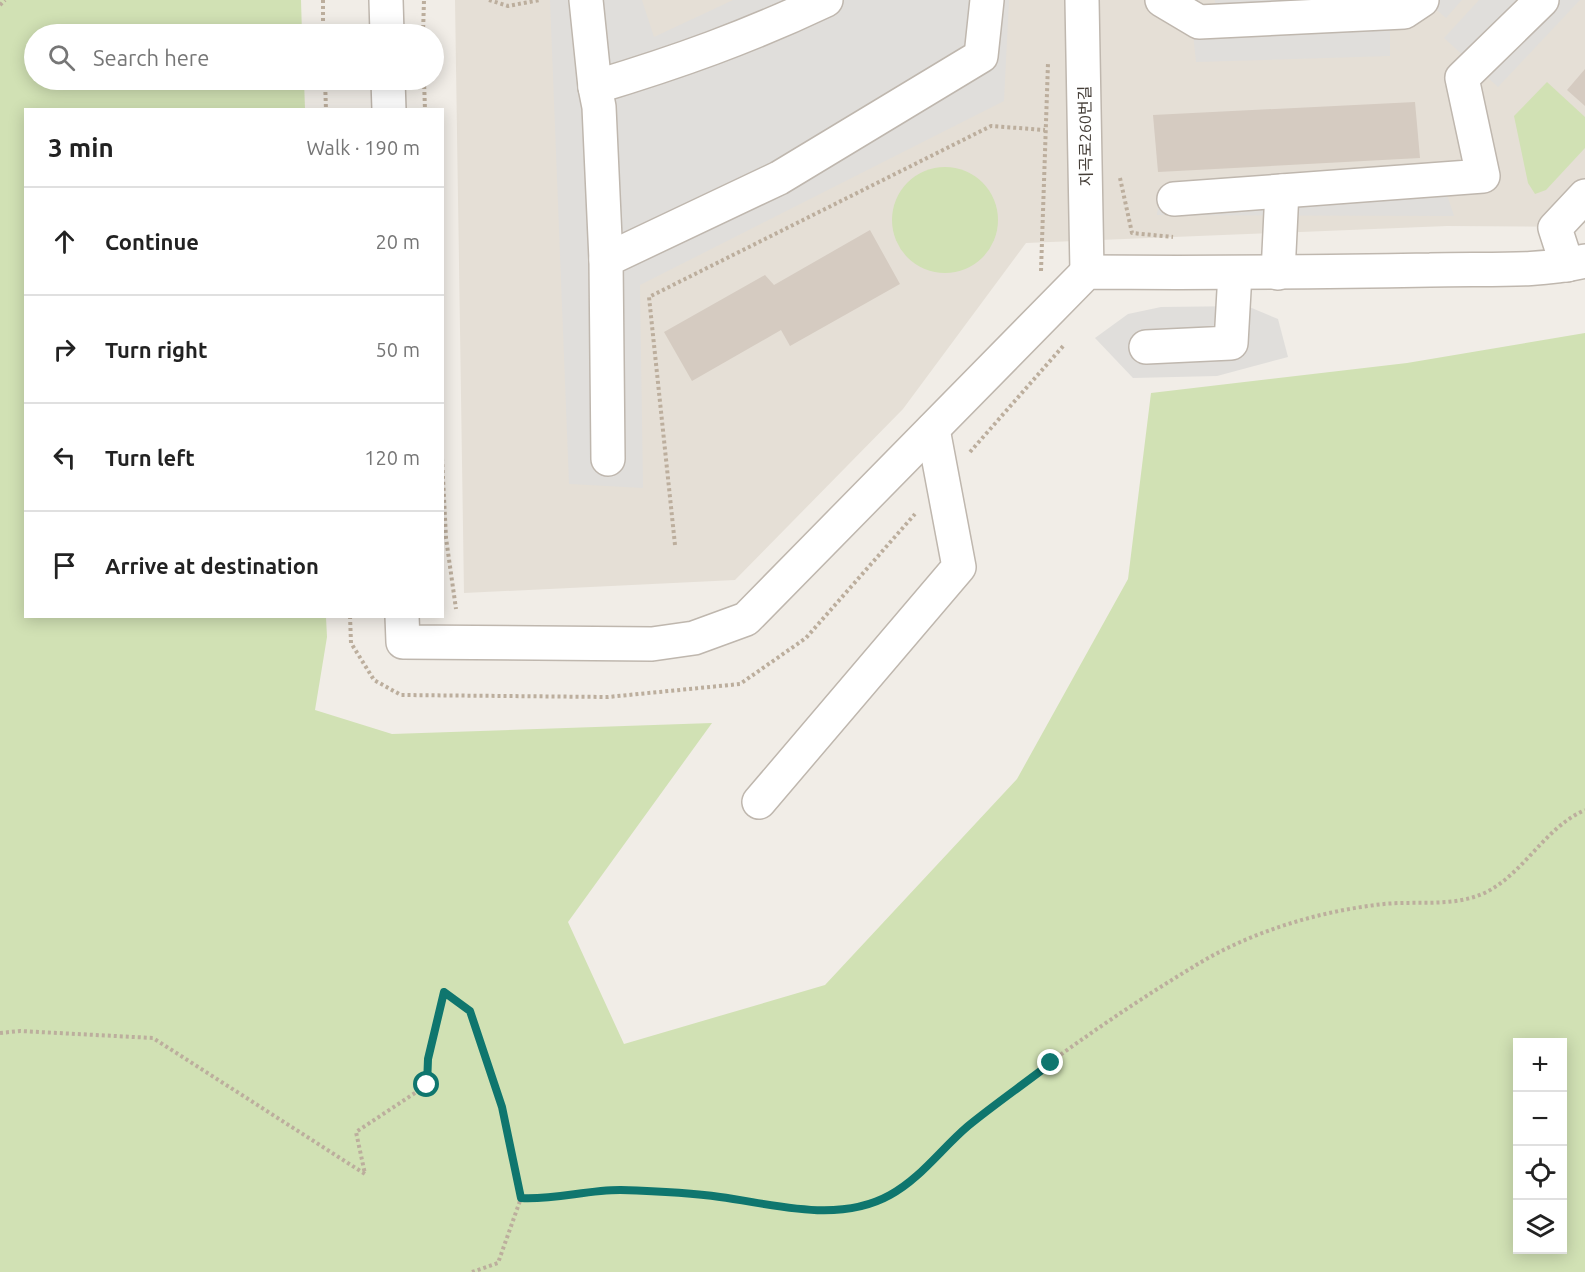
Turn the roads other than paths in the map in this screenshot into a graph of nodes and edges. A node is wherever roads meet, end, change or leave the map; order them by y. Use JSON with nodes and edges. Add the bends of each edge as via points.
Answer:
{"nodes":[{"id":1,"x":386,"y":0,"type":"edge"},
{"id":2,"x":586,"y":0,"type":"edge"},
{"id":3,"x":826,"y":0,"type":"edge"},
{"id":4,"x":987,"y":0,"type":"edge"},
{"id":5,"x":1082,"y":0,"type":"edge"},
{"id":6,"x":1162,"y":0,"type":"edge"},
{"id":7,"x":1422,"y":0,"type":"edge"},
{"id":8,"x":1542,"y":0,"type":"edge"},
{"id":9,"x":387,"y":24,"type":"edge"},
{"id":10,"x":595,"y":87,"type":"junction"},
{"id":11,"x":388,"y":90,"type":"edge"},
{"id":12,"x":389,"y":108,"type":"edge"},
{"id":13,"x":1282,"y":191,"type":"junction"},
{"id":14,"x":1585,"y":196,"type":"edge"},
{"id":15,"x":1174,"y":199,"type":"dead end"},
{"id":16,"x":606,"y":260,"type":"junction"},
{"id":17,"x":1576,"y":263,"type":"edge"},
{"id":18,"x":1087,"y":272,"type":"junction"},
{"id":19,"x":1235,"y":273,"type":"junction"},
{"id":20,"x":1278,"y":273,"type":"junction"},
{"id":21,"x":1146,"y":347,"type":"dead end"},
{"id":22,"x":933,"y":429,"type":"junction"},
{"id":23,"x":608,"y":459,"type":"dead end"},
{"id":24,"x":403,"y":629,"type":"edge"},
{"id":25,"x":759,"y":802,"type":"dead end"}],
"edges":[{"from":1,"to":9,"type":"street"},
{"from":2,"to":10,"type":"street"},
{"from":3,"to":10,"type":"street","via":[[741,39]]},
{"from":4,"to":16,"type":"street","via":[[981,56],[779,178]]},
{"from":5,"to":18,"type":"street","name":"지곡로260번길"},
{"from":6,"to":7,"type":"street","via":[[1199,22],[1404,12]]},
{"from":8,"to":13,"type":"street","via":[[1462,78],[1483,176]]},
{"from":10,"to":16,"type":"street"},
{"from":11,"to":12,"type":"street"},
{"from":13,"to":15,"type":"street"},
{"from":13,"to":20,"type":"street"},
{"from":14,"to":17,"type":"street","via":[[1555,228]]},
{"from":16,"to":23,"type":"street"},
{"from":17,"to":20,"type":"street"},
{"from":18,"to":19,"type":"street"},
{"from":18,"to":22,"type":"street"},
{"from":19,"to":20,"type":"street"},
{"from":19,"to":21,"type":"street","via":[[1231,343]]},
{"from":22,"to":24,"type":"street","via":[[746,619],[694,638],[652,644]]},
{"from":22,"to":25,"type":"street","via":[[959,567]]}]}
